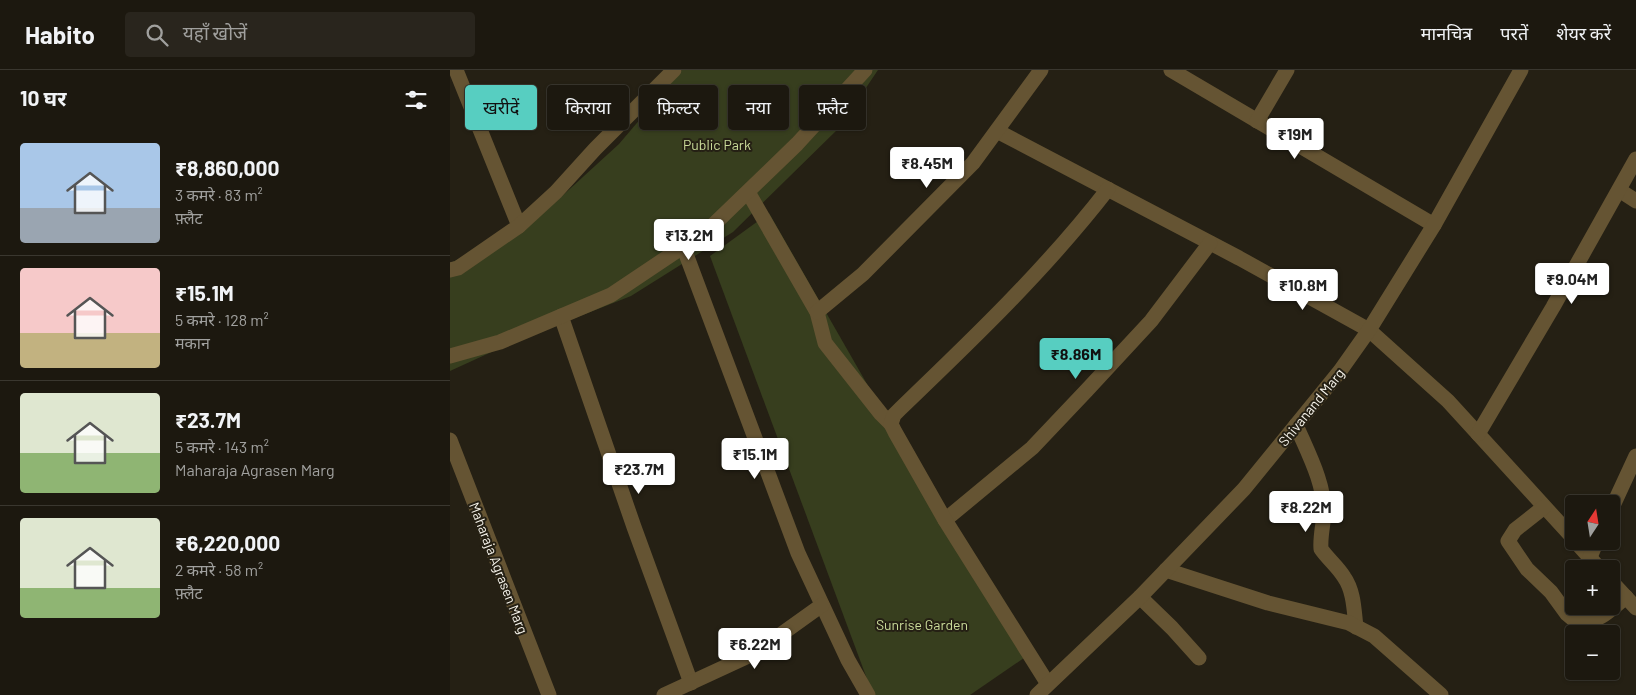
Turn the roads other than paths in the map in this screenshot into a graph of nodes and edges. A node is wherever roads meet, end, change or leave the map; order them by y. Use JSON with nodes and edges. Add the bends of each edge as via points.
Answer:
{"nodes":[{"id":1,"x":456,"y":70,"type":"edge"},
{"id":2,"x":674,"y":70,"type":"edge"},
{"id":3,"x":865,"y":70,"type":"edge"},
{"id":4,"x":1042,"y":70,"type":"edge"},
{"id":5,"x":1171,"y":70,"type":"edge"},
{"id":6,"x":1287,"y":70,"type":"edge"},
{"id":7,"x":1521,"y":70,"type":"edge"},
{"id":8,"x":1258,"y":121,"type":"junction"},
{"id":9,"x":997,"y":131,"type":"junction"},
{"id":10,"x":1636,"y":159,"type":"edge"},
{"id":11,"x":1108,"y":189,"type":"junction"},
{"id":12,"x":1619,"y":190,"type":"junction"},
{"id":13,"x":748,"y":192,"type":"junction"},
{"id":14,"x":1636,"y":201,"type":"edge"},
{"id":15,"x":1434,"y":225,"type":"junction"},
{"id":16,"x":519,"y":226,"type":"junction"},
{"id":17,"x":1210,"y":243,"type":"junction"},
{"id":18,"x":683,"y":246,"type":"junction"},
{"id":19,"x":450,"y":270,"type":"edge"},
{"id":20,"x":817,"y":312,"type":"junction"},
{"id":21,"x":561,"y":316,"type":"junction"},
{"id":22,"x":1369,"y":330,"type":"junction"},
{"id":23,"x":450,"y":356,"type":"edge"},
{"id":24,"x":891,"y":424,"type":"junction"},
{"id":25,"x":1296,"y":426,"type":"junction"},
{"id":26,"x":1478,"y":434,"type":"junction"},
{"id":27,"x":450,"y":440,"type":"edge"},
{"id":28,"x":1636,"y":456,"type":"edge"},
{"id":29,"x":1618,"y":495,"type":"edge"},
{"id":30,"x":1544,"y":507,"type":"junction"},
{"id":31,"x":945,"y":520,"type":"junction"},
{"id":32,"x":1565,"y":529,"type":"edge"},
{"id":33,"x":1584,"y":550,"type":"edge"},
{"id":34,"x":1593,"y":550,"type":"edge"},
{"id":35,"x":1590,"y":557,"type":"junction"},
{"id":36,"x":1592,"y":560,"type":"edge"},
{"id":37,"x":1166,"y":570,"type":"junction"},
{"id":38,"x":1620,"y":590,"type":"edge"},
{"id":39,"x":1140,"y":598,"type":"junction"},
{"id":40,"x":1631,"y":602,"type":"edge"},
{"id":41,"x":822,"y":605,"type":"junction"},
{"id":42,"x":1356,"y":627,"type":"junction"},
{"id":43,"x":1199,"y":658,"type":"dead end"},
{"id":44,"x":691,"y":683,"type":"junction"},
{"id":45,"x":1048,"y":684,"type":"junction"},
{"id":46,"x":549,"y":695,"type":"edge"},
{"id":47,"x":664,"y":695,"type":"edge"},
{"id":48,"x":868,"y":695,"type":"edge"},
{"id":49,"x":1037,"y":695,"type":"edge"},
{"id":50,"x":1441,"y":695,"type":"edge"}],
"edges":[{"from":1,"to":16,"type":"street"},
{"from":2,"to":16,"type":"street"},
{"from":3,"to":13,"type":"street"},
{"from":4,"to":9,"type":"street"},
{"from":5,"to":8,"type":"street"},
{"from":6,"to":8,"type":"street"},
{"from":7,"to":15,"type":"street","name":"Shivanand Marg"},
{"from":8,"to":15,"type":"street"},
{"from":9,"to":11,"type":"street"},
{"from":9,"to":20,"type":"street","via":[[973,163],[863,274]]},
{"from":10,"to":12,"type":"street"},
{"from":11,"to":17,"type":"street"},
{"from":11,"to":24,"type":"street","via":[[1013,299],[894,415]]},
{"from":12,"to":14,"type":"street"},
{"from":12,"to":26,"type":"street"},
{"from":13,"to":18,"type":"street","via":[[708,230]]},
{"from":13,"to":20,"type":"street"},
{"from":15,"to":22,"type":"street","name":"Shivanand Marg"},
{"from":16,"to":19,"type":"street","via":[[458,268]]},
{"from":17,"to":22,"type":"street"},
{"from":17,"to":31,"type":"street","via":[[1151,321],[1088,390],[1032,448]]},
{"from":18,"to":21,"type":"street","via":[[611,295]]},
{"from":18,"to":41,"type":"street","via":[[798,553]]},
{"from":20,"to":24,"type":"street","via":[[825,343]]},
{"from":21,"to":23,"type":"street","via":[[500,342]]},
{"from":21,"to":44,"type":"street"},
{"from":22,"to":25,"type":"street","name":"Shivanand Marg"},
{"from":22,"to":26,"type":"street","via":[[1448,401]]},
{"from":24,"to":31,"type":"street"},
{"from":25,"to":37,"type":"street","name":"Shivanand Marg","via":[[1244,489]]},
{"from":25,"to":42,"type":"street","via":[[1321,492],[1324,514],[1321,549],[1350,588]]},
{"from":26,"to":30,"type":"street"},
{"from":27,"to":46,"type":"street","name":"Maharaja Agrasen Marg"},
{"from":28,"to":29,"type":"street"},
{"from":30,"to":32,"type":"street"},
{"from":30,"to":40,"type":"street","via":[[1515,530],[1508,541],[1567,614],[1579,624],[1594,622]]},
{"from":31,"to":45,"type":"street"},
{"from":33,"to":35,"type":"street"},
{"from":34,"to":35,"type":"street"},
{"from":35,"to":36,"type":"street"},
{"from":37,"to":39,"type":"street","name":"Shivanand Marg"},
{"from":37,"to":42,"type":"street"},
{"from":38,"to":40,"type":"street"},
{"from":39,"to":43,"type":"street"},
{"from":39,"to":45,"type":"street","name":"Shivanand Marg"},
{"from":41,"to":44,"type":"street","via":[[755,653]]},
{"from":41,"to":48,"type":"street"},
{"from":42,"to":50,"type":"street","via":[[1374,636]]},
{"from":44,"to":47,"type":"street"},
{"from":45,"to":49,"type":"street","name":"Shivanand Marg"}]}
